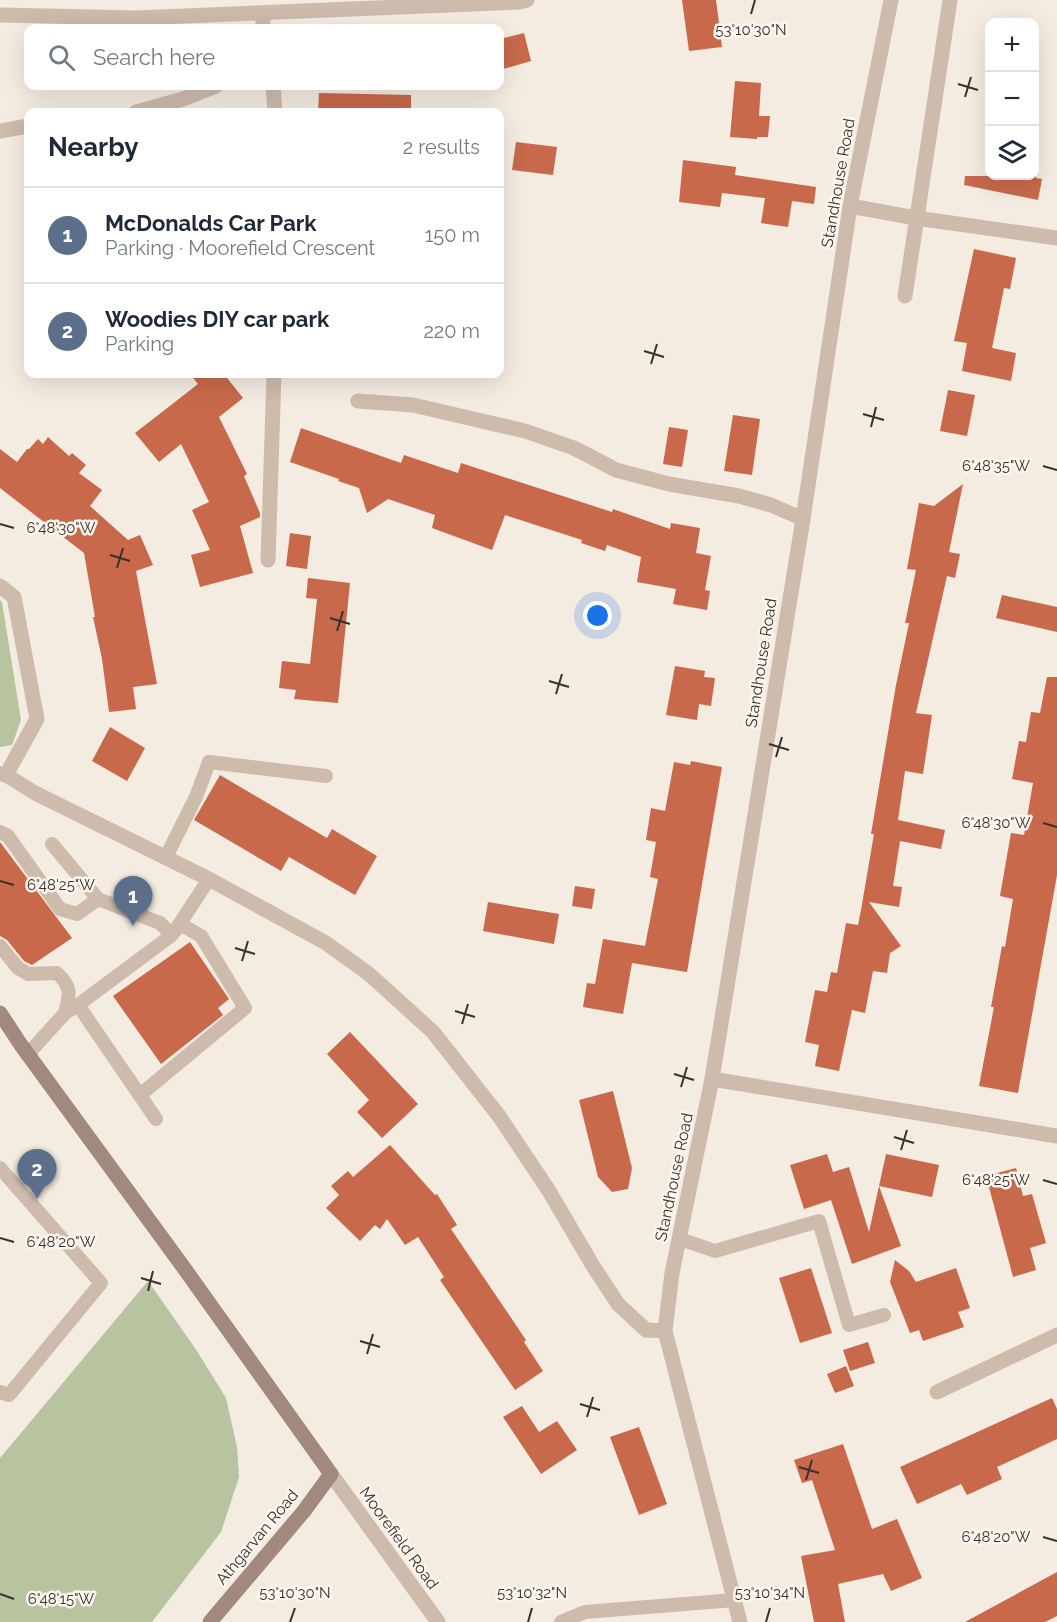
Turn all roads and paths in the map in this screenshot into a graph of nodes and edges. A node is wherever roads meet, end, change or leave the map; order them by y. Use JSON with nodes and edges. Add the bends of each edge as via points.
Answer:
{"nodes":[{"id":1,"x":527,"y":0,"type":"edge"},
{"id":2,"x":891,"y":0,"type":"edge"},
{"id":3,"x":950,"y":0,"type":"edge"},
{"id":4,"x":262,"y":13,"type":"junction"},
{"id":5,"x":0,"y":15,"type":"edge"},
{"id":6,"x":262,"y":24,"type":"edge"},
{"id":7,"x":206,"y":90,"type":"edge"},
{"id":8,"x":273,"y":90,"type":"edge"},
{"id":9,"x":150,"y":108,"type":"edge"},
{"id":10,"x":275,"y":108,"type":"edge"},
{"id":11,"x":24,"y":127,"type":"edge"},
{"id":12,"x":0,"y":131,"type":"edge"},
{"id":13,"x":850,"y":206,"type":"junction"},
{"id":14,"x":916,"y":218,"type":"junction"},
{"id":15,"x":1057,"y":238,"type":"edge"},
{"id":16,"x":905,"y":296,"type":"dead end"},
{"id":17,"x":274,"y":378,"type":"edge"},
{"id":18,"x":358,"y":401,"type":"dead end"},
{"id":19,"x":803,"y":519,"type":"junction"},
{"id":20,"x":268,"y":560,"type":"dead end"},
{"id":21,"x":0,"y":586,"type":"edge"},
{"id":22,"x":3,"y":774,"type":"edge"},
{"id":23,"x":326,"y":776,"type":"dead end"},
{"id":24,"x":0,"y":832,"type":"edge"},
{"id":25,"x":52,"y":844,"type":"dead end"},
{"id":26,"x":166,"y":857,"type":"junction"},
{"id":27,"x":209,"y":879,"type":"junction"},
{"id":28,"x":98,"y":899,"type":"junction"},
{"id":29,"x":176,"y":930,"type":"junction"},
{"id":30,"x":0,"y":946,"type":"edge"},
{"id":31,"x":78,"y":1005,"type":"junction"},
{"id":32,"x":65,"y":1013,"type":"junction"},
{"id":33,"x":2,"y":1021,"type":"edge"},
{"id":34,"x":28,"y":1054,"type":"junction"},
{"id":35,"x":712,"y":1079,"type":"junction"},
{"id":36,"x":140,"y":1095,"type":"junction"},
{"id":37,"x":156,"y":1119,"type":"dead end"},
{"id":38,"x":1057,"y":1136,"type":"edge"},
{"id":39,"x":0,"y":1168,"type":"edge"},
{"id":40,"x":680,"y":1239,"type":"junction"},
{"id":41,"x":885,"y":1315,"type":"dead end"},
{"id":42,"x":665,"y":1331,"type":"junction"},
{"id":43,"x":1057,"y":1335,"type":"edge"},
{"id":44,"x":0,"y":1392,"type":"edge"},
{"id":45,"x":937,"y":1392,"type":"dead end"},
{"id":46,"x":331,"y":1474,"type":"junction"},
{"id":47,"x":735,"y":1599,"type":"junction"},
{"id":48,"x":210,"y":1622,"type":"edge"},
{"id":49,"x":438,"y":1622,"type":"edge"},
{"id":50,"x":561,"y":1622,"type":"edge"},
{"id":51,"x":740,"y":1622,"type":"edge"}],
"edges":[{"from":1,"to":4,"type":"street"},
{"from":2,"to":13,"type":"street","name":"Standhouse Road"},
{"from":3,"to":14,"type":"street"},
{"from":4,"to":5,"type":"street","via":[[138,18]]},
{"from":4,"to":6,"type":"street"},
{"from":7,"to":9,"type":"street"},
{"from":8,"to":10,"type":"street"},
{"from":11,"to":12,"type":"street"},
{"from":13,"to":14,"type":"street"},
{"from":13,"to":19,"type":"street","name":"Standhouse Road"},
{"from":14,"to":15,"type":"street"},
{"from":14,"to":16,"type":"street"},
{"from":17,"to":20,"type":"street"},
{"from":18,"to":19,"type":"street","via":[[413,405],[525,431],[574,448],[616,470],[739,496]]},
{"from":19,"to":35,"type":"street","name":"Standhouse Road"},
{"from":21,"to":22,"type":"street","via":[[14,597],[37,719]]},
{"from":22,"to":26,"type":"street"},
{"from":23,"to":26,"type":"lane","via":[[209,762]]},
{"from":24,"to":28,"type":"lane","via":[[8,836],[60,909],[77,914]]},
{"from":25,"to":28,"type":"lane"},
{"from":26,"to":27,"type":"street"},
{"from":27,"to":29,"type":"lane"},
{"from":27,"to":42,"type":"street","via":[[326,943],[369,974],[433,1032],[499,1116],[618,1304],[646,1330]]},
{"from":28,"to":29,"type":"lane"},
{"from":29,"to":31,"type":"lane"},
{"from":29,"to":36,"type":"lane","via":[[201,936],[245,1008]]},
{"from":30,"to":32,"type":"lane","via":[[28,974],[57,973],[65,980],[70,994]]},
{"from":31,"to":32,"type":"lane"},
{"from":31,"to":36,"type":"lane"},
{"from":32,"to":34,"type":"lane"},
{"from":33,"to":34,"type":"main road"},
{"from":34,"to":46,"type":"main road"},
{"from":35,"to":38,"type":"street"},
{"from":35,"to":40,"type":"street","name":"Standhouse Road"},
{"from":36,"to":37,"type":"lane"},
{"from":39,"to":44,"type":"lane","via":[[101,1283],[9,1395]]},
{"from":40,"to":41,"type":"lane","via":[[715,1251],[819,1221],[849,1325]]},
{"from":40,"to":42,"type":"street","name":"Standhouse Road"},
{"from":42,"to":47,"type":"street"},
{"from":43,"to":45,"type":"street"},
{"from":46,"to":48,"type":"main road","name":"Athgarvan Road"},
{"from":46,"to":49,"type":"street","name":"Moorefield Road"},
{"from":47,"to":50,"type":"lane","via":[[585,1612]]},
{"from":47,"to":51,"type":"street"}]}
